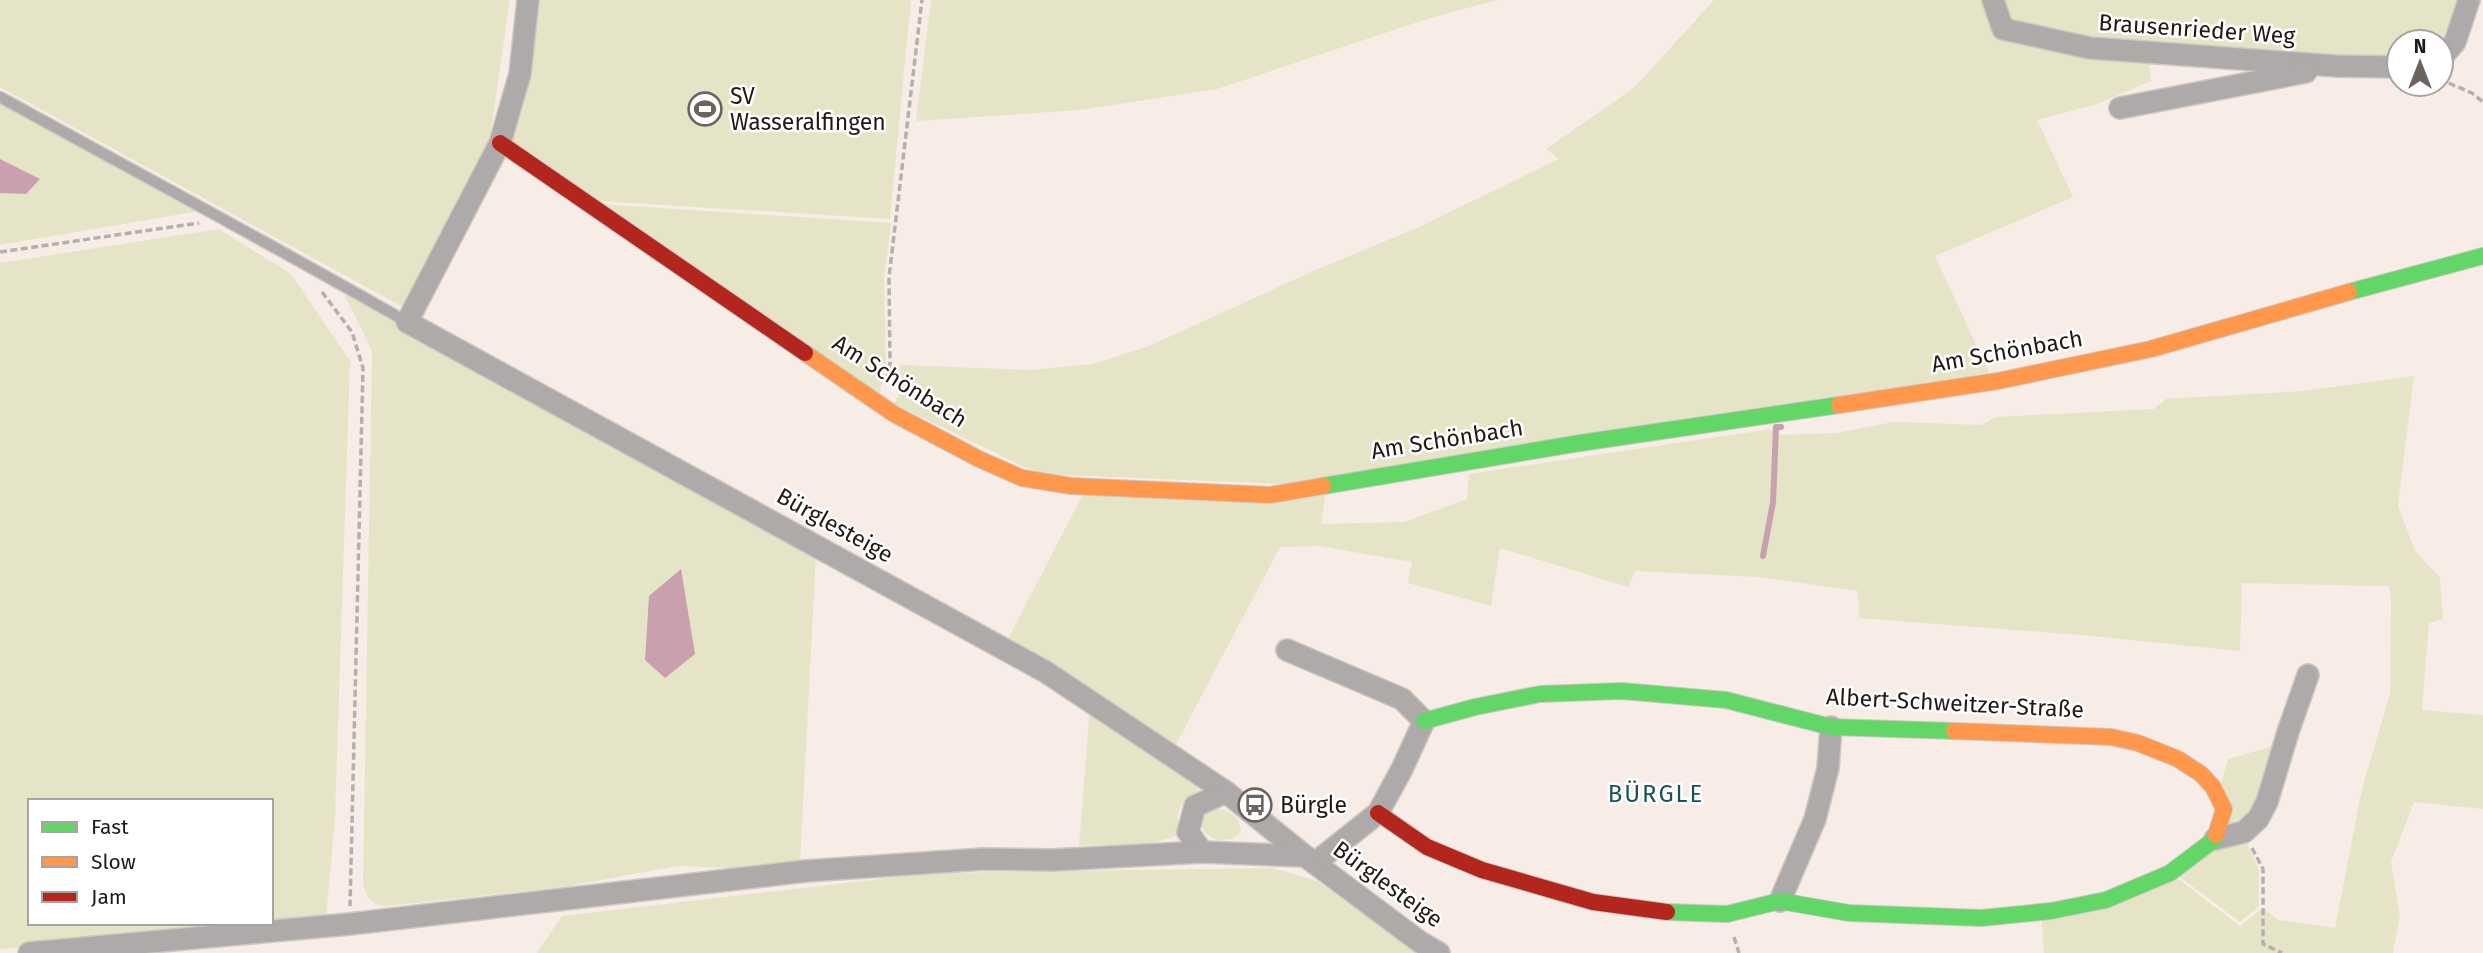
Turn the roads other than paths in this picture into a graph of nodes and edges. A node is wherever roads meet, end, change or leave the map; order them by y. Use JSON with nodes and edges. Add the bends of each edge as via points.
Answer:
{"nodes":[{"id":1,"x":528,"y":0,"type":"edge"},
{"id":2,"x":1993,"y":0,"type":"edge"},
{"id":3,"x":2469,"y":0,"type":"edge"},
{"id":4,"x":2455,"y":42,"type":"edge"},
{"id":5,"x":2336,"y":66,"type":"junction"},
{"id":6,"x":2385,"y":67,"type":"edge"},
{"id":7,"x":0,"y":97,"type":"edge"},
{"id":8,"x":2119,"y":108,"type":"dead end"},
{"id":9,"x":500,"y":144,"type":"junction"},
{"id":10,"x":2483,"y":256,"type":"edge"},
{"id":11,"x":408,"y":322,"type":"junction"},
{"id":12,"x":1287,"y":650,"type":"dead end"},
{"id":13,"x":2308,"y":676,"type":"dead end"},
{"id":14,"x":1424,"y":721,"type":"junction"},
{"id":15,"x":1831,"y":727,"type":"junction"},
{"id":16,"x":1226,"y":792,"type":"junction"},
{"id":17,"x":1378,"y":813,"type":"junction"},
{"id":18,"x":2215,"y":839,"type":"junction"},
{"id":19,"x":1202,"y":852,"type":"junction"},
{"id":20,"x":1310,"y":860,"type":"junction"},
{"id":21,"x":1780,"y":901,"type":"junction"},
{"id":22,"x":29,"y":953,"type":"edge"},
{"id":23,"x":1439,"y":953,"type":"edge"}],
"edges":[{"from":1,"to":9,"type":"street","via":[[520,74]]},
{"from":2,"to":5,"type":"street","name":"Brausenrieder Weg","via":[[2003,29],[2090,48]]},
{"from":3,"to":4,"type":"street"},
{"from":5,"to":6,"type":"street","name":"Brausenrieder Weg"},
{"from":5,"to":8,"type":"street","name":"Brausenrieder Weg"},
{"from":7,"to":11,"type":"lane"},
{"from":9,"to":10,"type":"street","name":"Am Schönbach","via":[[882,405],[1022,478],[1071,486],[1270,495],[1998,381],[2151,349]]},
{"from":9,"to":11,"type":"street"},
{"from":11,"to":16,"type":"street","name":"Bürglesteige","via":[[1046,671]]},
{"from":12,"to":14,"type":"street","via":[[1402,699]]},
{"from":13,"to":18,"type":"street","via":[[2258,819],[2244,832]]},
{"from":14,"to":15,"type":"street","name":"Albert-Schweitzer-Straße","via":[[1540,694],[1622,691],[1726,700]]},
{"from":14,"to":17,"type":"street"},
{"from":15,"to":18,"type":"street","name":"Albert-Schweitzer-Straße","via":[[2137,741],[2167,753],[2212,785],[2224,809]]},
{"from":15,"to":21,"type":"street","via":[[1828,768],[1815,819]]},
{"from":16,"to":19,"type":"street","via":[[1195,806],[1188,832]]},
{"from":16,"to":20,"type":"street","name":"Bürglesteige"},
{"from":17,"to":20,"type":"street"},
{"from":17,"to":21,"type":"street","via":[[1427,847],[1482,870],[1593,902],[1657,912],[1727,914]]},
{"from":18,"to":21,"type":"street","via":[[2170,873],[2106,900],[2051,911],[1981,918],[1849,914]]},
{"from":19,"to":20,"type":"street","name":"Bürglesteige"},
{"from":19,"to":22,"type":"street","name":"Bürglesteige","via":[[806,870],[349,924]]},
{"from":20,"to":23,"type":"street","name":"Bürglesteige"}]}
